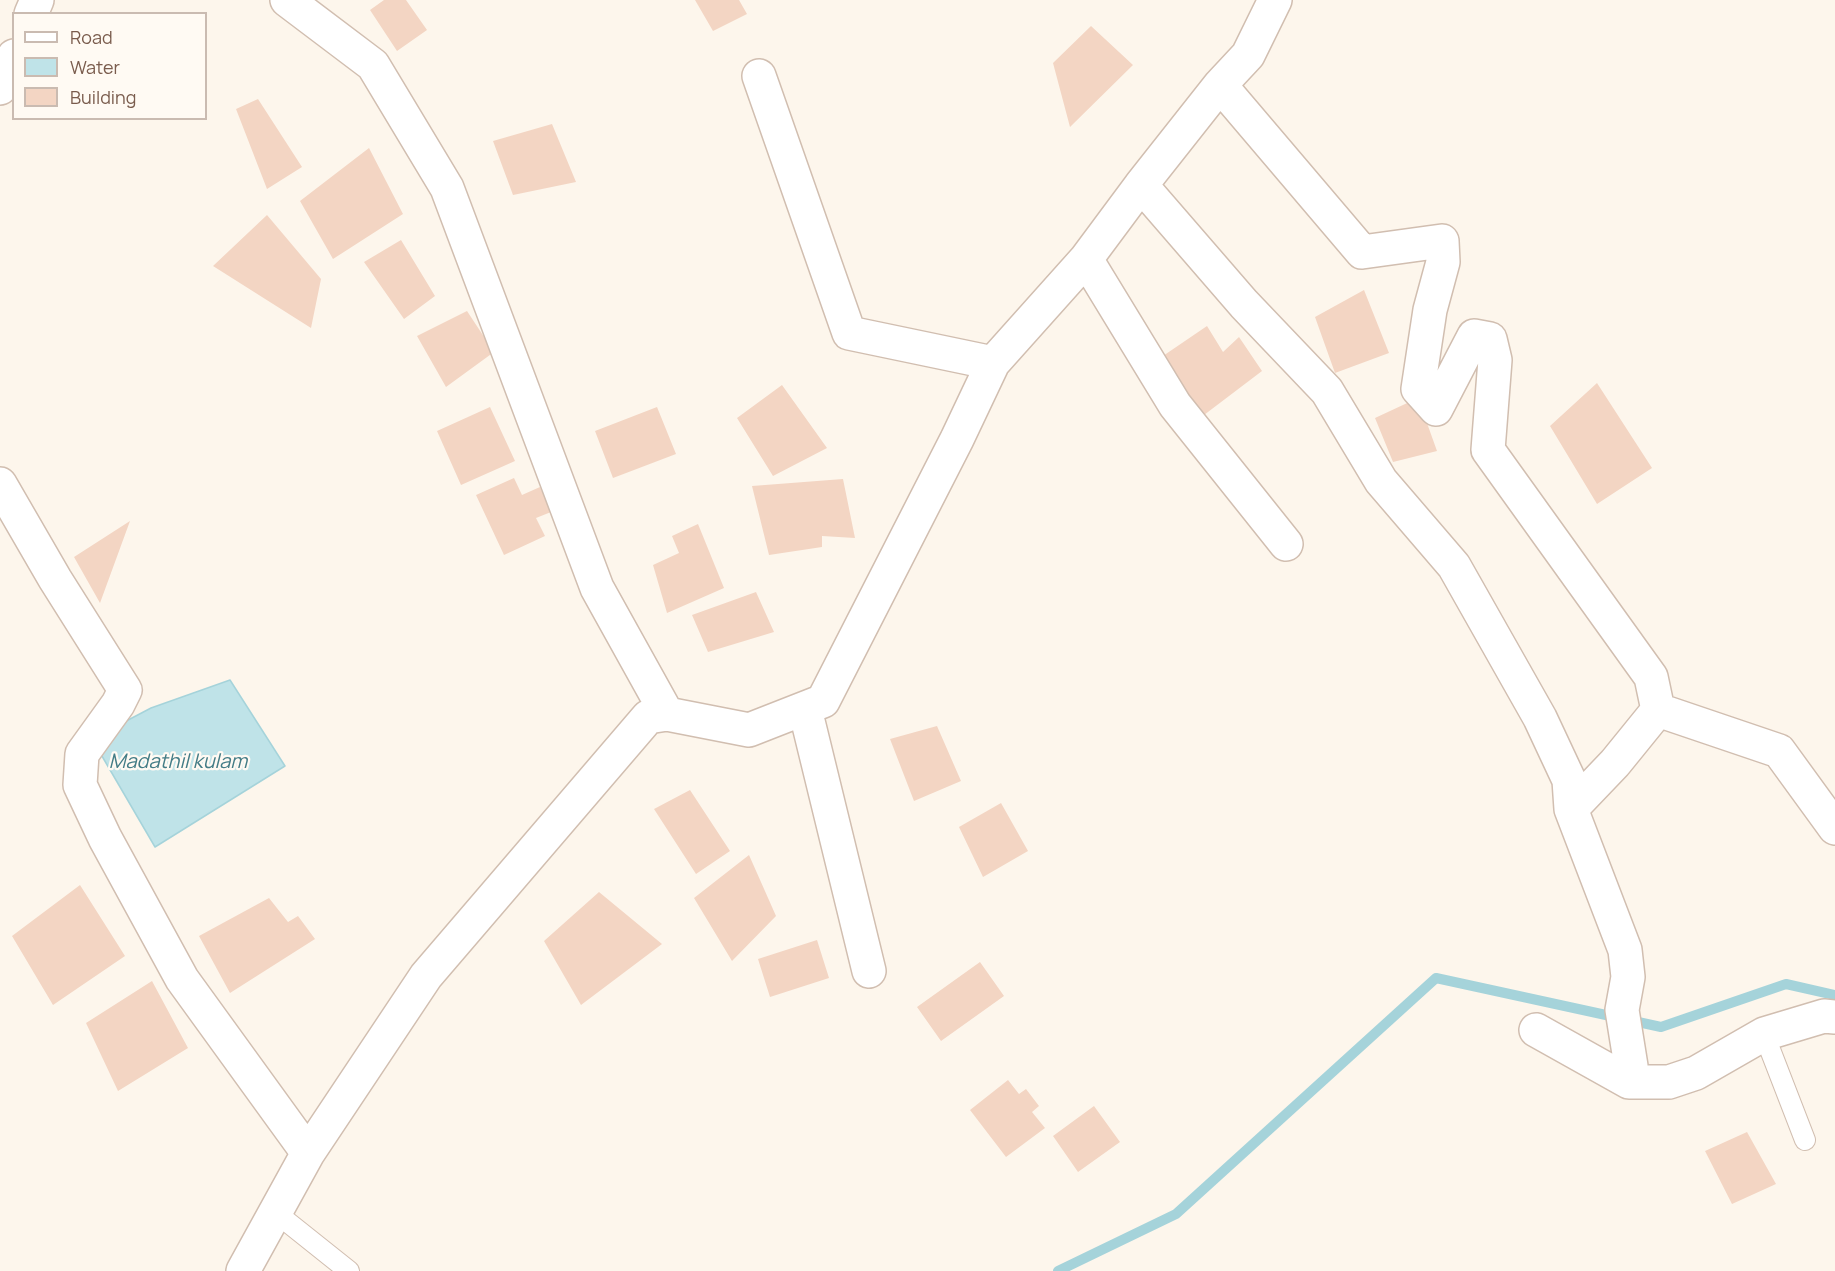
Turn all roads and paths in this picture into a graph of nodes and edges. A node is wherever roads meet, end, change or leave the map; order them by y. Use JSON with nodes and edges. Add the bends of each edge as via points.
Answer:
{"nodes":[{"id":1,"x":287,"y":0,"type":"edge"},
{"id":2,"x":1275,"y":0,"type":"edge"},
{"id":3,"x":12,"y":61,"type":"edge"},
{"id":4,"x":759,"y":76,"type":"dead end"},
{"id":5,"x":1220,"y":85,"type":"junction"},
{"id":6,"x":0,"y":88,"type":"edge"},
{"id":7,"x":1141,"y":185,"type":"junction"},
{"id":8,"x":1086,"y":259,"type":"junction"},
{"id":9,"x":993,"y":363,"type":"junction"},
{"id":10,"x":0,"y":484,"type":"edge"},
{"id":11,"x":1286,"y":544,"type":"dead end"},
{"id":12,"x":805,"y":709,"type":"junction"},
{"id":13,"x":1658,"y":710,"type":"junction"},
{"id":14,"x":667,"y":714,"type":"junction"},
{"id":15,"x":1571,"y":808,"type":"junction"},
{"id":16,"x":1835,"y":828,"type":"edge"},
{"id":17,"x":869,"y":970,"type":"dead end"},
{"id":18,"x":1835,"y":1017,"type":"edge"},
{"id":19,"x":1536,"y":1030,"type":"dead end"},
{"id":20,"x":1764,"y":1034,"type":"junction"},
{"id":21,"x":1630,"y":1074,"type":"junction"},
{"id":22,"x":1805,"y":1140,"type":"dead end"},
{"id":23,"x":308,"y":1153,"type":"junction"},
{"id":24,"x":275,"y":1212,"type":"junction"},
{"id":25,"x":243,"y":1271,"type":"edge"},
{"id":26,"x":349,"y":1271,"type":"edge"}],
"edges":[{"from":1,"to":14,"type":"street","via":[[373,65],[447,188],[597,588]]},
{"from":2,"to":5,"type":"street","via":[[1248,56]]},
{"from":3,"to":6,"type":"street"},
{"from":4,"to":9,"type":"street","via":[[849,333]]},
{"from":5,"to":7,"type":"street"},
{"from":5,"to":13,"type":"street","via":[[1362,252],[1442,241],[1443,262],[1430,310],[1418,389],[1436,409],[1474,336],[1490,339],[1495,360],[1488,450],[1651,677]]},
{"from":7,"to":8,"type":"street"},
{"from":7,"to":15,"type":"street","via":[[1244,304],[1327,391],[1381,481],[1454,566],[1540,718],[1569,780]]},
{"from":8,"to":9,"type":"street"},
{"from":8,"to":11,"type":"street","via":[[1176,405]]},
{"from":9,"to":12,"type":"street","via":[[822,702]]},
{"from":10,"to":23,"type":"street","via":[[125,690],[82,754],[80,785],[182,979]]},
{"from":12,"to":14,"type":"street","via":[[749,730]]},
{"from":12,"to":17,"type":"street"},
{"from":13,"to":15,"type":"street","via":[[1616,764]]},
{"from":13,"to":16,"type":"street","via":[[1779,751]]},
{"from":14,"to":23,"type":"street","via":[[648,717],[426,976]]},
{"from":15,"to":21,"type":"street","via":[[1625,950],[1628,977],[1622,1010]]},
{"from":18,"to":20,"type":"street","via":[[1824,1016]]},
{"from":19,"to":21,"type":"street"},
{"from":20,"to":21,"type":"street","via":[[1696,1074],[1669,1082]]},
{"from":20,"to":22,"type":"lane"},
{"from":23,"to":24,"type":"street"},
{"from":24,"to":25,"type":"street"},
{"from":24,"to":26,"type":"lane"}]}
